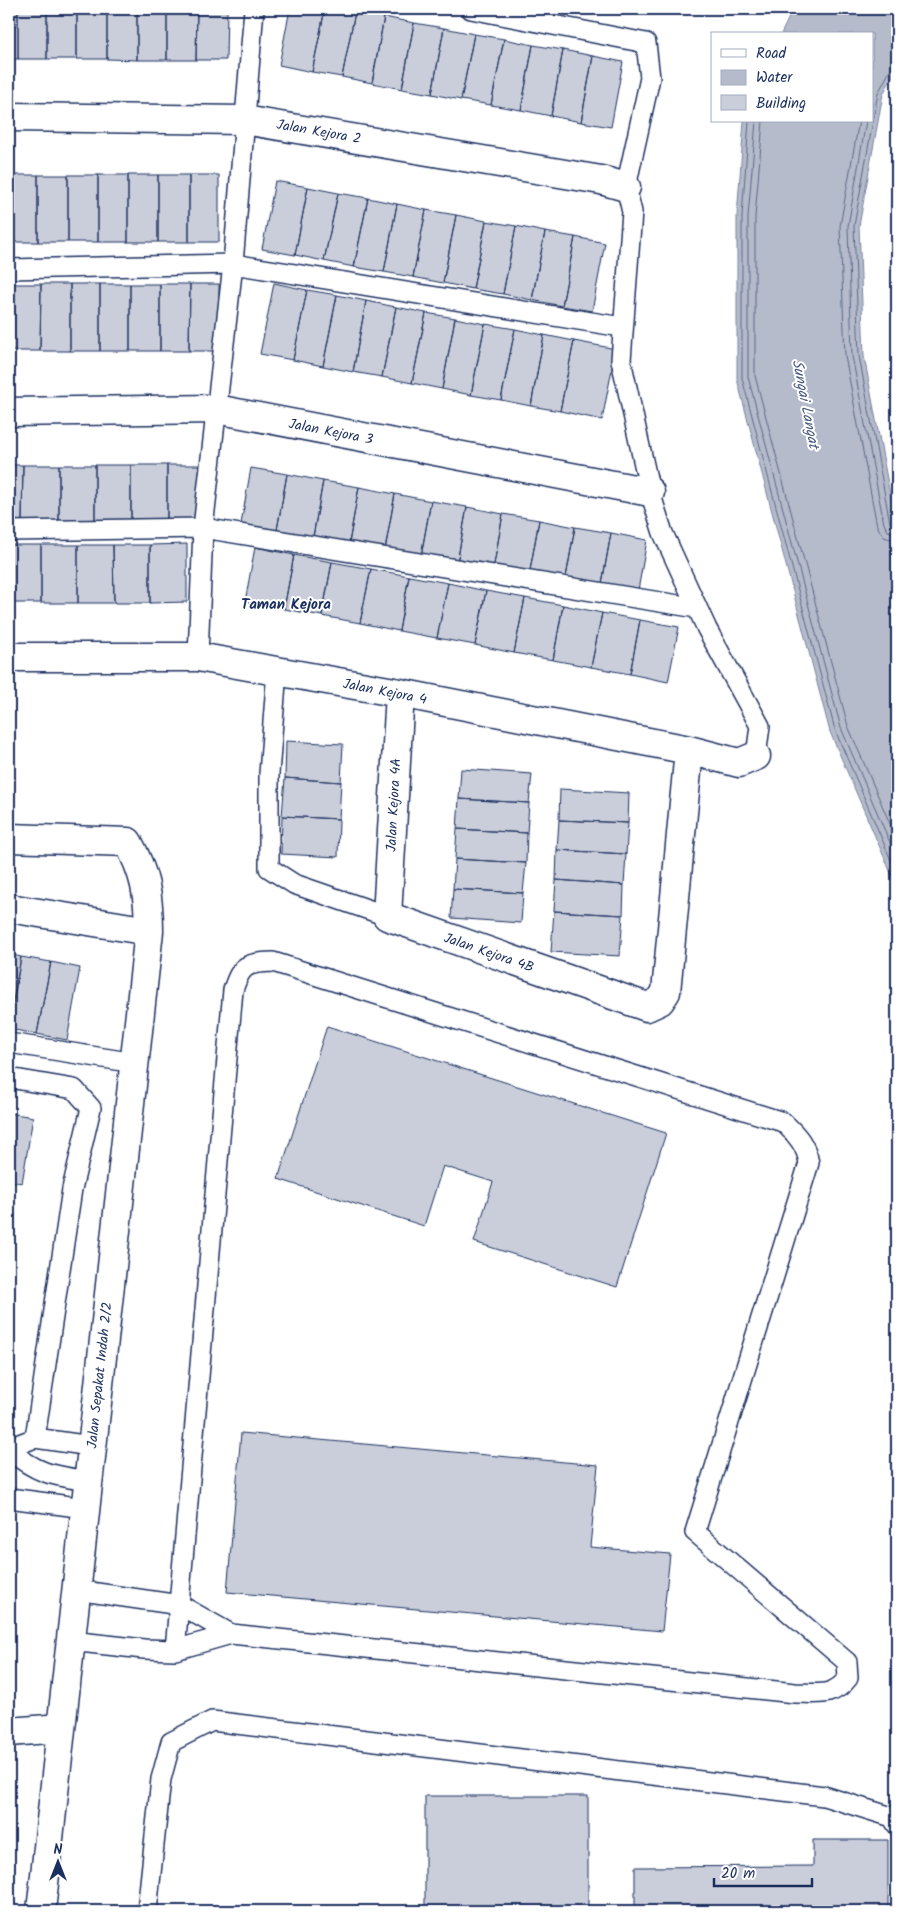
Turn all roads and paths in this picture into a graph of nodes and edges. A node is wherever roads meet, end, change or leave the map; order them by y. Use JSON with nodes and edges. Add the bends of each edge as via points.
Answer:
{"nodes":[{"id":1,"x":254,"y":9,"type":"edge"},
{"id":2,"x":470,"y":9,"type":"edge"},
{"id":3,"x":9,"y":117,"type":"edge"},
{"id":4,"x":244,"y":120,"type":"junction"},
{"id":5,"x":626,"y":187,"type":"junction"},
{"id":6,"x":233,"y":264,"type":"junction"},
{"id":7,"x":9,"y":269,"type":"edge"},
{"id":8,"x":622,"y":327,"type":"junction"},
{"id":9,"x":216,"y":409,"type":"junction"},
{"id":10,"x":9,"y":412,"type":"edge"},
{"id":11,"x":650,"y":492,"type":"junction"},
{"id":12,"x":203,"y":528,"type":"junction"},
{"id":13,"x":9,"y":531,"type":"edge"},
{"id":14,"x":697,"y":608,"type":"junction"},
{"id":15,"x":9,"y":657,"type":"edge"},
{"id":16,"x":198,"y":657,"type":"junction"},
{"id":17,"x":277,"y":670,"type":"junction"},
{"id":18,"x":400,"y":693,"type":"junction"},
{"id":19,"x":689,"y":750,"type":"junction"},
{"id":20,"x":756,"y":756,"type":"joint"},
{"id":21,"x":9,"y":838,"type":"edge"},
{"id":22,"x":9,"y":908,"type":"edge"},
{"id":23,"x":387,"y":916,"type":"junction"},
{"id":24,"x":150,"y":931,"type":"junction"},
{"id":25,"x":9,"y":1043,"type":"edge"},
{"id":26,"x":135,"y":1063,"type":"junction"},
{"id":27,"x":9,"y":1078,"type":"edge"},
{"id":28,"x":35,"y":1438,"type":"junction"},
{"id":29,"x":91,"y":1446,"type":"junction"},
{"id":30,"x":9,"y":1449,"type":"edge"},
{"id":31,"x":88,"y":1481,"type":"junction"},
{"id":32,"x":9,"y":1498,"type":"edge"},
{"id":33,"x":85,"y":1508,"type":"junction"},
{"id":34,"x":76,"y":1590,"type":"junction"},
{"id":35,"x":180,"y":1605,"type":"junction"},
{"id":36,"x":231,"y":1634,"type":"junction"},
{"id":37,"x":70,"y":1641,"type":"junction"},
{"id":38,"x":174,"y":1650,"type":"junction"},
{"id":39,"x":61,"y":1728,"type":"junction"},
{"id":40,"x":9,"y":1732,"type":"edge"},
{"id":41,"x":897,"y":1825,"type":"edge"},
{"id":42,"x":41,"y":1911,"type":"edge"},
{"id":43,"x":147,"y":1911,"type":"edge"}],
"edges":[{"from":1,"to":4,"type":"lane"},
{"from":2,"to":5,"type":"lane","via":[[646,43],[650,78]]},
{"from":3,"to":4,"type":"street","name":"Jalan Kejora 2"},
{"from":4,"to":5,"type":"street","name":"Jalan Kejora 2","via":[[591,178]]},
{"from":4,"to":6,"type":"lane"},
{"from":5,"to":8,"type":"lane","via":[[632,212]]},
{"from":6,"to":7,"type":"lane"},
{"from":6,"to":8,"type":"lane"},
{"from":6,"to":9,"type":"lane"},
{"from":8,"to":11,"type":"lane","via":[[621,360]]},
{"from":9,"to":10,"type":"street","name":"Jalan Kejora 3"},
{"from":9,"to":11,"type":"street","name":"Jalan Kejora 3"},
{"from":9,"to":12,"type":"lane"},
{"from":11,"to":14,"type":"lane","via":[[663,533]]},
{"from":12,"to":13,"type":"lane"},
{"from":12,"to":14,"type":"lane"},
{"from":12,"to":16,"type":"lane"},
{"from":14,"to":20,"type":"lane","via":[[760,726]]},
{"from":15,"to":16,"type":"street","name":"Jalan Kejora 4"},
{"from":16,"to":17,"type":"street","name":"Jalan Kejora 4"},
{"from":17,"to":18,"type":"street","name":"Jalan Kejora 4"},
{"from":17,"to":23,"type":"lane","name":"Jalan Kejora 4B","via":[[269,774],[269,868],[294,884]]},
{"from":18,"to":19,"type":"street","name":"Jalan Kejora 4"},
{"from":18,"to":23,"type":"street","name":"Jalan Kejora 4A"},
{"from":19,"to":20,"type":"street","name":"Jalan Kejora 4","via":[[739,763]]},
{"from":19,"to":23,"type":"street","name":"Jalan Kejora 4B","via":[[666,992],[660,1001],[647,1007]]},
{"from":21,"to":24,"type":"street","name":"Jalan Sepakat Indah 2/2","via":[[128,842],[146,880]]},
{"from":22,"to":24,"type":"street"},
{"from":24,"to":26,"type":"street","name":"Jalan Sepakat Indah 2/2"},
{"from":25,"to":26,"type":"lane"},
{"from":26,"to":29,"type":"street","name":"Jalan Sepakat Indah 2/2"},
{"from":27,"to":28,"type":"lane","via":[[74,1089],[91,1108],[72,1190]]},
{"from":28,"to":29,"type":"lane"},
{"from":28,"to":30,"type":"lane"},
{"from":29,"to":31,"type":"street","name":"Jalan Sepakat Indah 2/2"},
{"from":30,"to":31,"type":"lane","via":[[28,1466],[44,1474]]},
{"from":31,"to":33,"type":"street","name":"Jalan Sepakat Indah 2/2"},
{"from":32,"to":33,"type":"lane"},
{"from":33,"to":34,"type":"street","name":"Jalan Sepakat Indah 2/2"},
{"from":34,"to":35,"type":"lane"},
{"from":34,"to":37,"type":"street","name":"Jalan Sepakat Indah 2/2"},
{"from":35,"to":36,"type":"lane"},
{"from":35,"to":36,"type":"lane","via":[[233,990],[239,973],[251,963],[273,962],[784,1122],[799,1137],[809,1163],[695,1532],[847,1662],[848,1678],[840,1688],[825,1694],[795,1693]]},
{"from":35,"to":38,"type":"lane"},
{"from":36,"to":38,"type":"lane"},
{"from":37,"to":38,"type":"lane"},
{"from":37,"to":39,"type":"street","name":"Jalan Sepakat Indah 2/2"},
{"from":39,"to":40,"type":"street"},
{"from":39,"to":42,"type":"street","name":"Jalan Sepakat Indah 2/2"},
{"from":41,"to":43,"type":"lane","via":[[892,1817],[824,1796],[212,1721],[171,1742],[161,1779]]}]}
